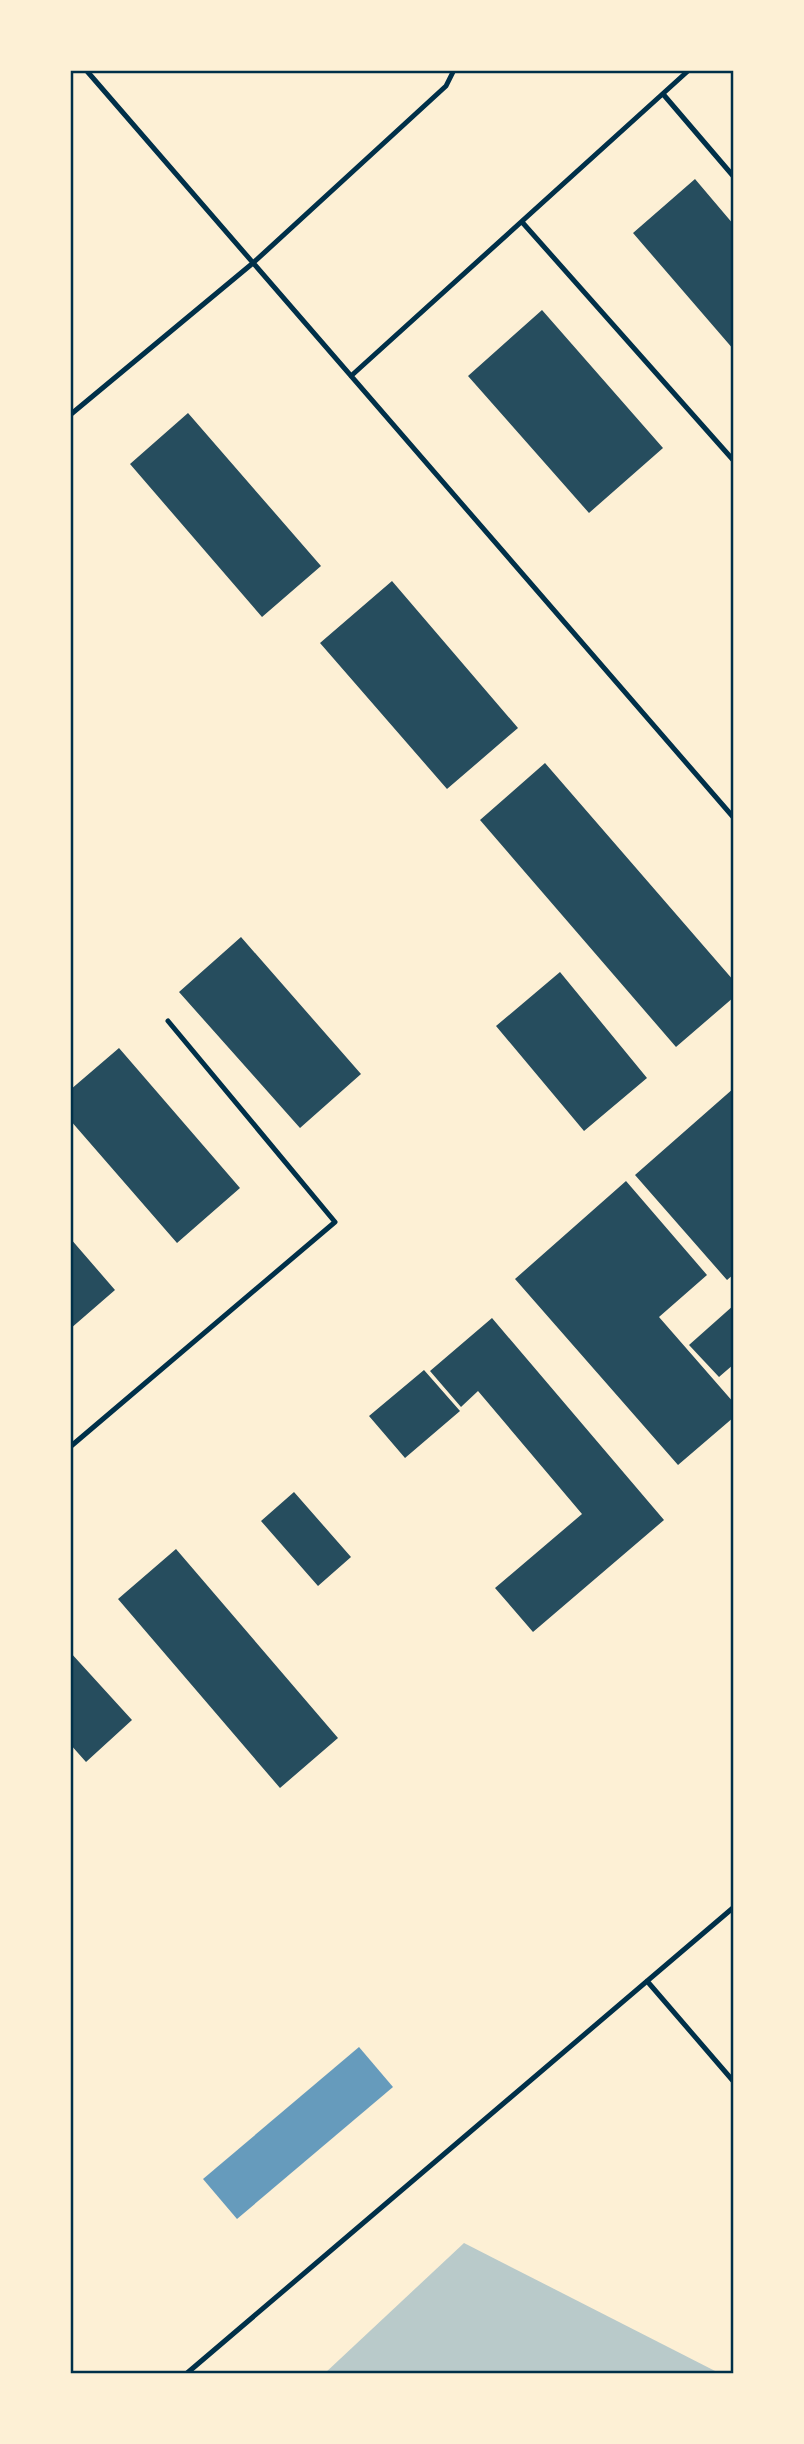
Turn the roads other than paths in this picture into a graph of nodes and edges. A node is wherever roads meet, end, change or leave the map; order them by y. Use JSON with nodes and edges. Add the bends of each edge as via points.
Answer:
{"nodes":[{"id":1,"x":86,"y":70,"type":"edge"},
{"id":2,"x":454,"y":70,"type":"edge"},
{"id":3,"x":689,"y":70,"type":"edge"},
{"id":4,"x":663,"y":94,"type":"junction"},
{"id":5,"x":734,"y":177,"type":"edge"},
{"id":6,"x":522,"y":222,"type":"junction"},
{"id":7,"x":253,"y":263,"type":"junction"},
{"id":8,"x":351,"y":376,"type":"junction"},
{"id":9,"x":70,"y":415,"type":"edge"},
{"id":10,"x":734,"y":461,"type":"edge"},
{"id":11,"x":734,"y":818,"type":"edge"},
{"id":12,"x":168,"y":1021,"type":"dead end"},
{"id":13,"x":70,"y":1433,"type":"edge"},
{"id":14,"x":77,"y":1441,"type":"junction"},
{"id":15,"x":70,"y":1447,"type":"edge"},
{"id":16,"x":734,"y":1907,"type":"edge"},
{"id":17,"x":647,"y":1981,"type":"junction"},
{"id":18,"x":734,"y":2082,"type":"edge"},
{"id":19,"x":186,"y":2374,"type":"edge"}],
"edges":[{"from":1,"to":7,"type":"lane"},
{"from":2,"to":7,"type":"lane","via":[[446,86]]},
{"from":3,"to":4,"type":"lane"},
{"from":4,"to":5,"type":"lane"},
{"from":4,"to":6,"type":"lane"},
{"from":6,"to":8,"type":"lane"},
{"from":6,"to":10,"type":"lane"},
{"from":7,"to":8,"type":"lane"},
{"from":7,"to":9,"type":"lane"},
{"from":8,"to":11,"type":"lane"},
{"from":12,"to":14,"type":"lane","via":[[335,1222]]},
{"from":13,"to":14,"type":"lane"},
{"from":14,"to":15,"type":"lane"},
{"from":16,"to":17,"type":"lane"},
{"from":17,"to":18,"type":"lane"},
{"from":17,"to":19,"type":"lane"}]}
